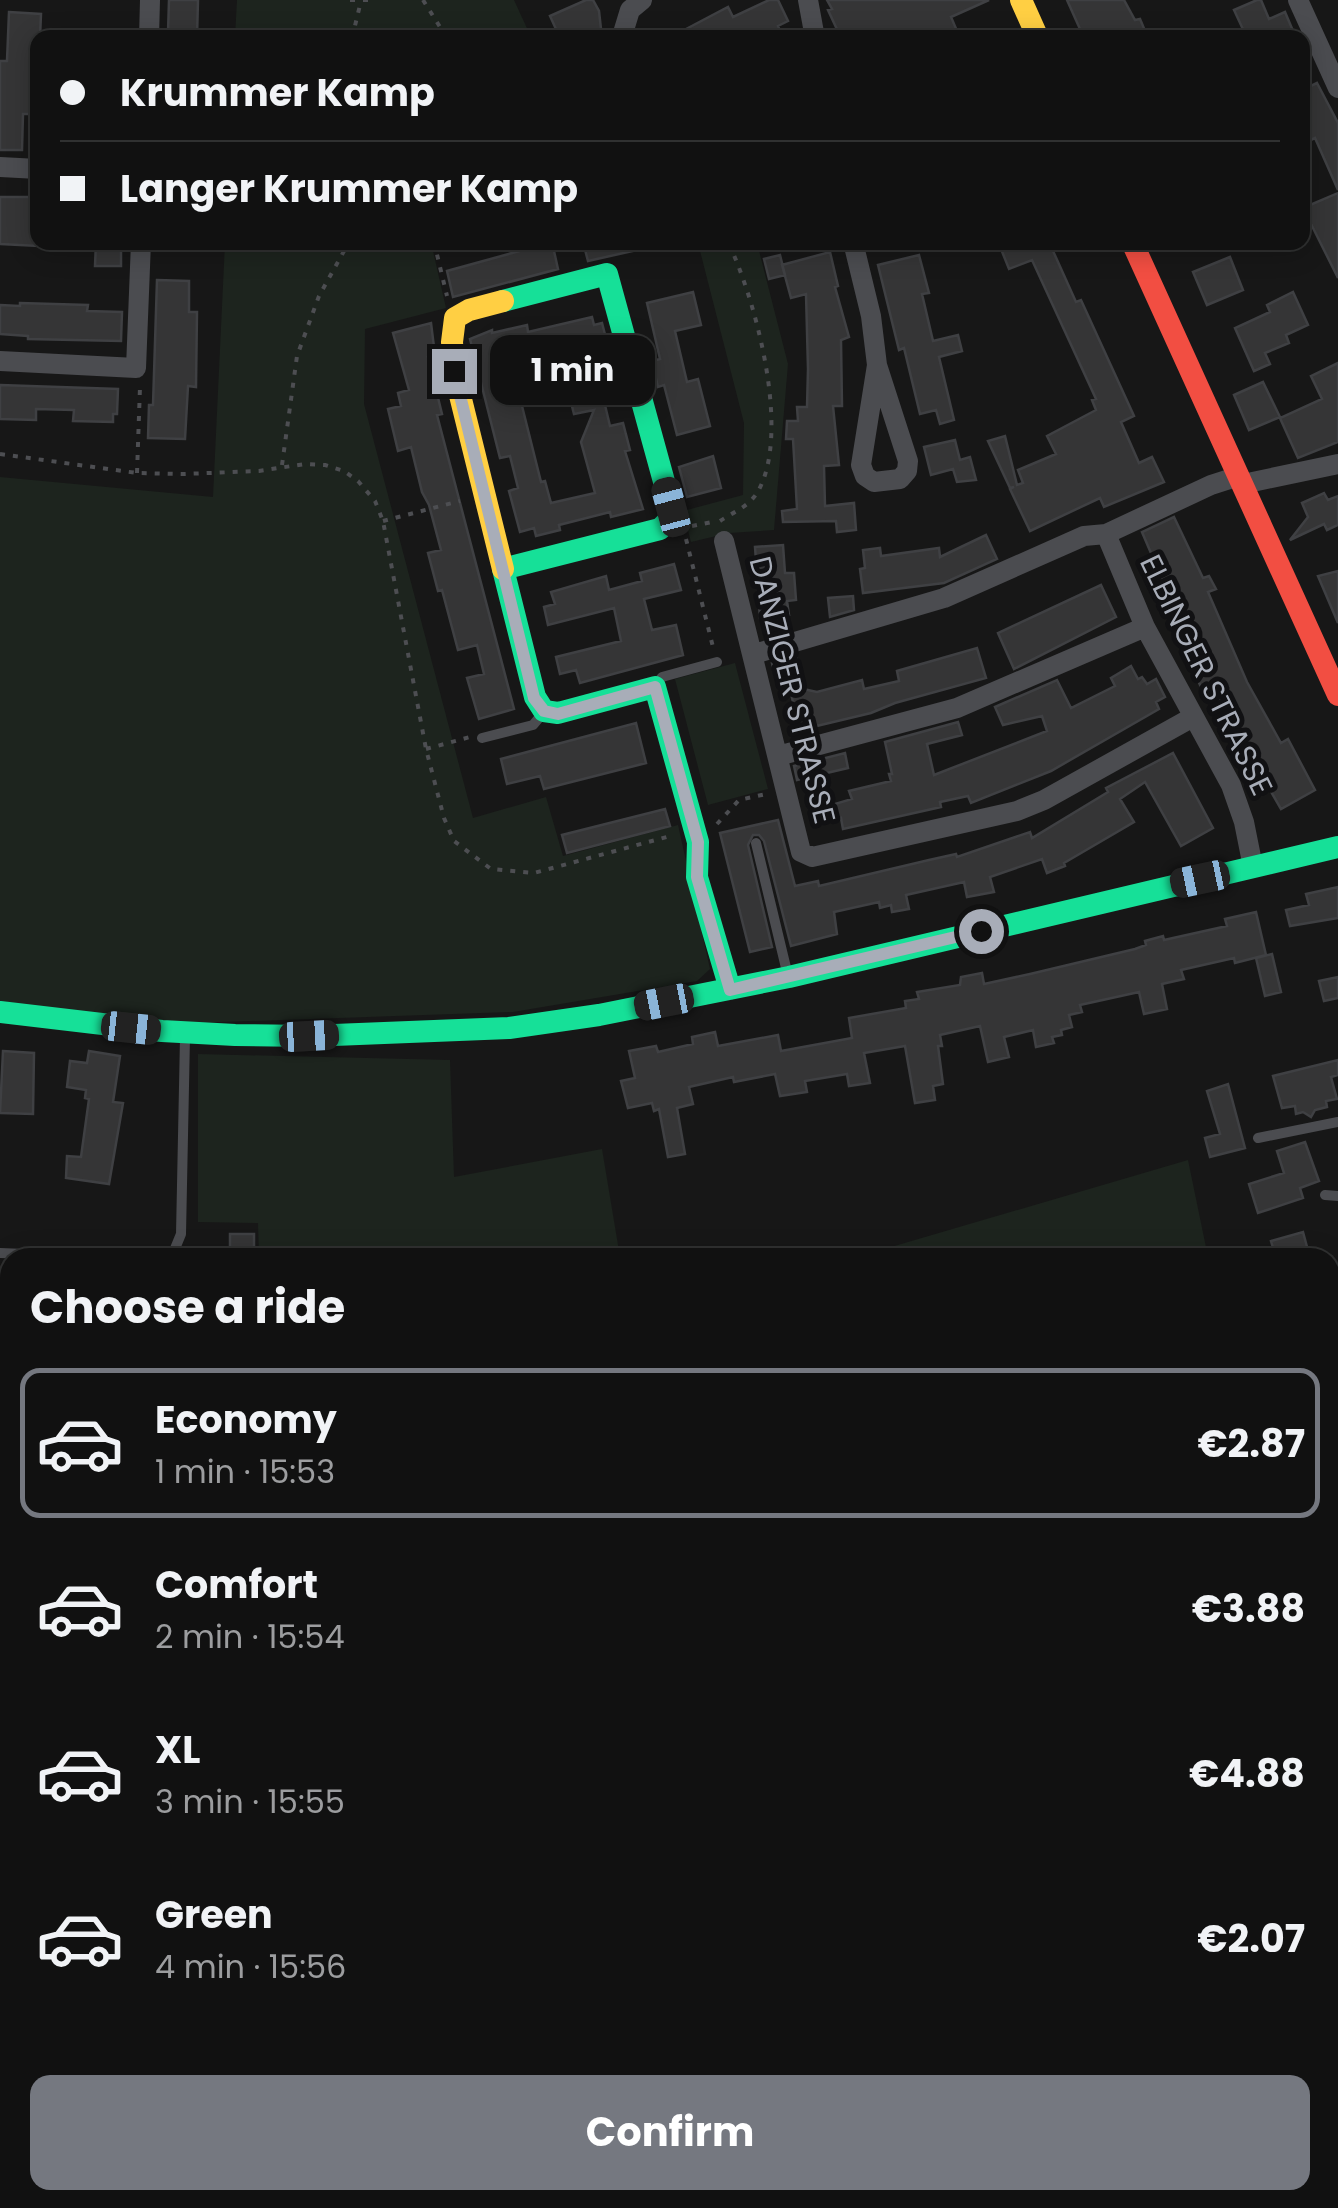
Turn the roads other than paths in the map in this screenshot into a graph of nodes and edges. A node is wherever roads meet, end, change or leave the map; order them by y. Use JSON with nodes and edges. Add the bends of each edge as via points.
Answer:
{"nodes":[{"id":1,"x":150,"y":0,"type":"edge"},
{"id":2,"x":642,"y":0,"type":"edge"},
{"id":3,"x":808,"y":0,"type":"edge"},
{"id":4,"x":1020,"y":0,"type":"edge"},
{"id":5,"x":1298,"y":0,"type":"edge"},
{"id":6,"x":149,"y":30,"type":"edge"},
{"id":7,"x":624,"y":30,"type":"edge"},
{"id":8,"x":813,"y":30,"type":"edge"},
{"id":9,"x":1034,"y":30,"type":"edge"},
{"id":10,"x":1338,"y":88,"type":"edge"},
{"id":11,"x":0,"y":167,"type":"edge"},
{"id":12,"x":30,"y":169,"type":"edge"},
{"id":13,"x":141,"y":250,"type":"edge"},
{"id":14,"x":855,"y":250,"type":"edge"},
{"id":15,"x":1136,"y":250,"type":"edge"},
{"id":16,"x":0,"y":361,"type":"edge"},
{"id":17,"x":877,"y":365,"type":"junction"},
{"id":18,"x":1338,"y":464,"type":"edge"},
{"id":19,"x":1241,"y":480,"type":"junction"},
{"id":20,"x":722,"y":530,"type":"road end"},
{"id":21,"x":1106,"y":534,"type":"junction"},
{"id":22,"x":504,"y":569,"type":"junction"},
{"id":23,"x":1145,"y":627,"type":"junction"},
{"id":24,"x":754,"y":654,"type":"junction"},
{"id":25,"x":717,"y":662,"type":"road end"},
{"id":26,"x":655,"y":687,"type":"junction"},
{"id":27,"x":1338,"y":695,"type":"edge"},
{"id":28,"x":544,"y":711,"type":"junction"},
{"id":29,"x":1192,"y":717,"type":"junction"},
{"id":30,"x":482,"y":738,"type":"road end"},
{"id":31,"x":778,"y":756,"type":"junction"},
{"id":32,"x":756,"y":843,"type":"dead end"},
{"id":33,"x":1338,"y":846,"type":"edge"},
{"id":34,"x":1253,"y":867,"type":"junction"},
{"id":35,"x":788,"y":977,"type":"junction"},
{"id":36,"x":730,"y":990,"type":"junction"},
{"id":37,"x":0,"y":1012,"type":"edge"},
{"id":38,"x":186,"y":1032,"type":"junction"},
{"id":39,"x":1338,"y":1122,"type":"edge"},
{"id":40,"x":1258,"y":1138,"type":"dead end"},
{"id":41,"x":1325,"y":1194,"type":"dead end"},
{"id":42,"x":1338,"y":1196,"type":"edge"},
{"id":43,"x":175,"y":1248,"type":"edge"}],
"edges":[{"from":1,"to":6,"type":"street"},
{"from":2,"to":7,"type":"street","via":[[630,10]]},
{"from":3,"to":8,"type":"street"},
{"from":4,"to":9,"type":"street"},
{"from":5,"to":10,"type":"street"},
{"from":11,"to":12,"type":"street"},
{"from":13,"to":16,"type":"street","via":[[136,368]]},
{"from":14,"to":17,"type":"street"},
{"from":15,"to":19,"type":"street"},
{"from":17,"to":17,"type":"street","via":[[861,464],[874,482],[900,479],[908,461]]},
{"from":18,"to":19,"type":"street","name":"ELBINGER STRASSE"},
{"from":19,"to":21,"type":"street","name":"ELBINGER STRASSE","via":[[1211,485]]},
{"from":19,"to":27,"type":"street"},
{"from":20,"to":24,"type":"street","name":"DANZIGER STRASSE"},
{"from":21,"to":23,"type":"street","name":"ELBINGER STRASSE"},
{"from":21,"to":24,"type":"street","via":[[1084,536],[944,598]]},
{"from":22,"to":22,"type":"street","via":[[660,529],[669,520],[671,507],[607,274],[455,318],[454,371]]},
{"from":22,"to":28,"type":"street","via":[[534,698]]},
{"from":23,"to":29,"type":"street","name":"ELBINGER STRASSE"},
{"from":23,"to":31,"type":"street","via":[[957,708]]},
{"from":24,"to":31,"type":"street","name":"DANZIGER STRASSE"},
{"from":25,"to":26,"type":"lane","via":[[662,677]]},
{"from":26,"to":28,"type":"street","via":[[558,714]]},
{"from":26,"to":36,"type":"street"},
{"from":28,"to":30,"type":"lane","via":[[533,725]]},
{"from":29,"to":31,"type":"street","name":"DANZIGER STRASSE","via":[[1017,811],[821,857],[801,852]]},
{"from":29,"to":34,"type":"street","name":"ELBINGER STRASSE","via":[[1239,804]]},
{"from":32,"to":35,"type":"lane"},
{"from":33,"to":34,"type":"street"},
{"from":34,"to":35,"type":"street"},
{"from":35,"to":36,"type":"street"},
{"from":36,"to":38,"type":"street","via":[[509,1028],[309,1036]]},
{"from":37,"to":38,"type":"street"},
{"from":38,"to":43,"type":"lane","via":[[181,1234]]},
{"from":39,"to":40,"type":"lane"},
{"from":41,"to":42,"type":"lane"}]}
